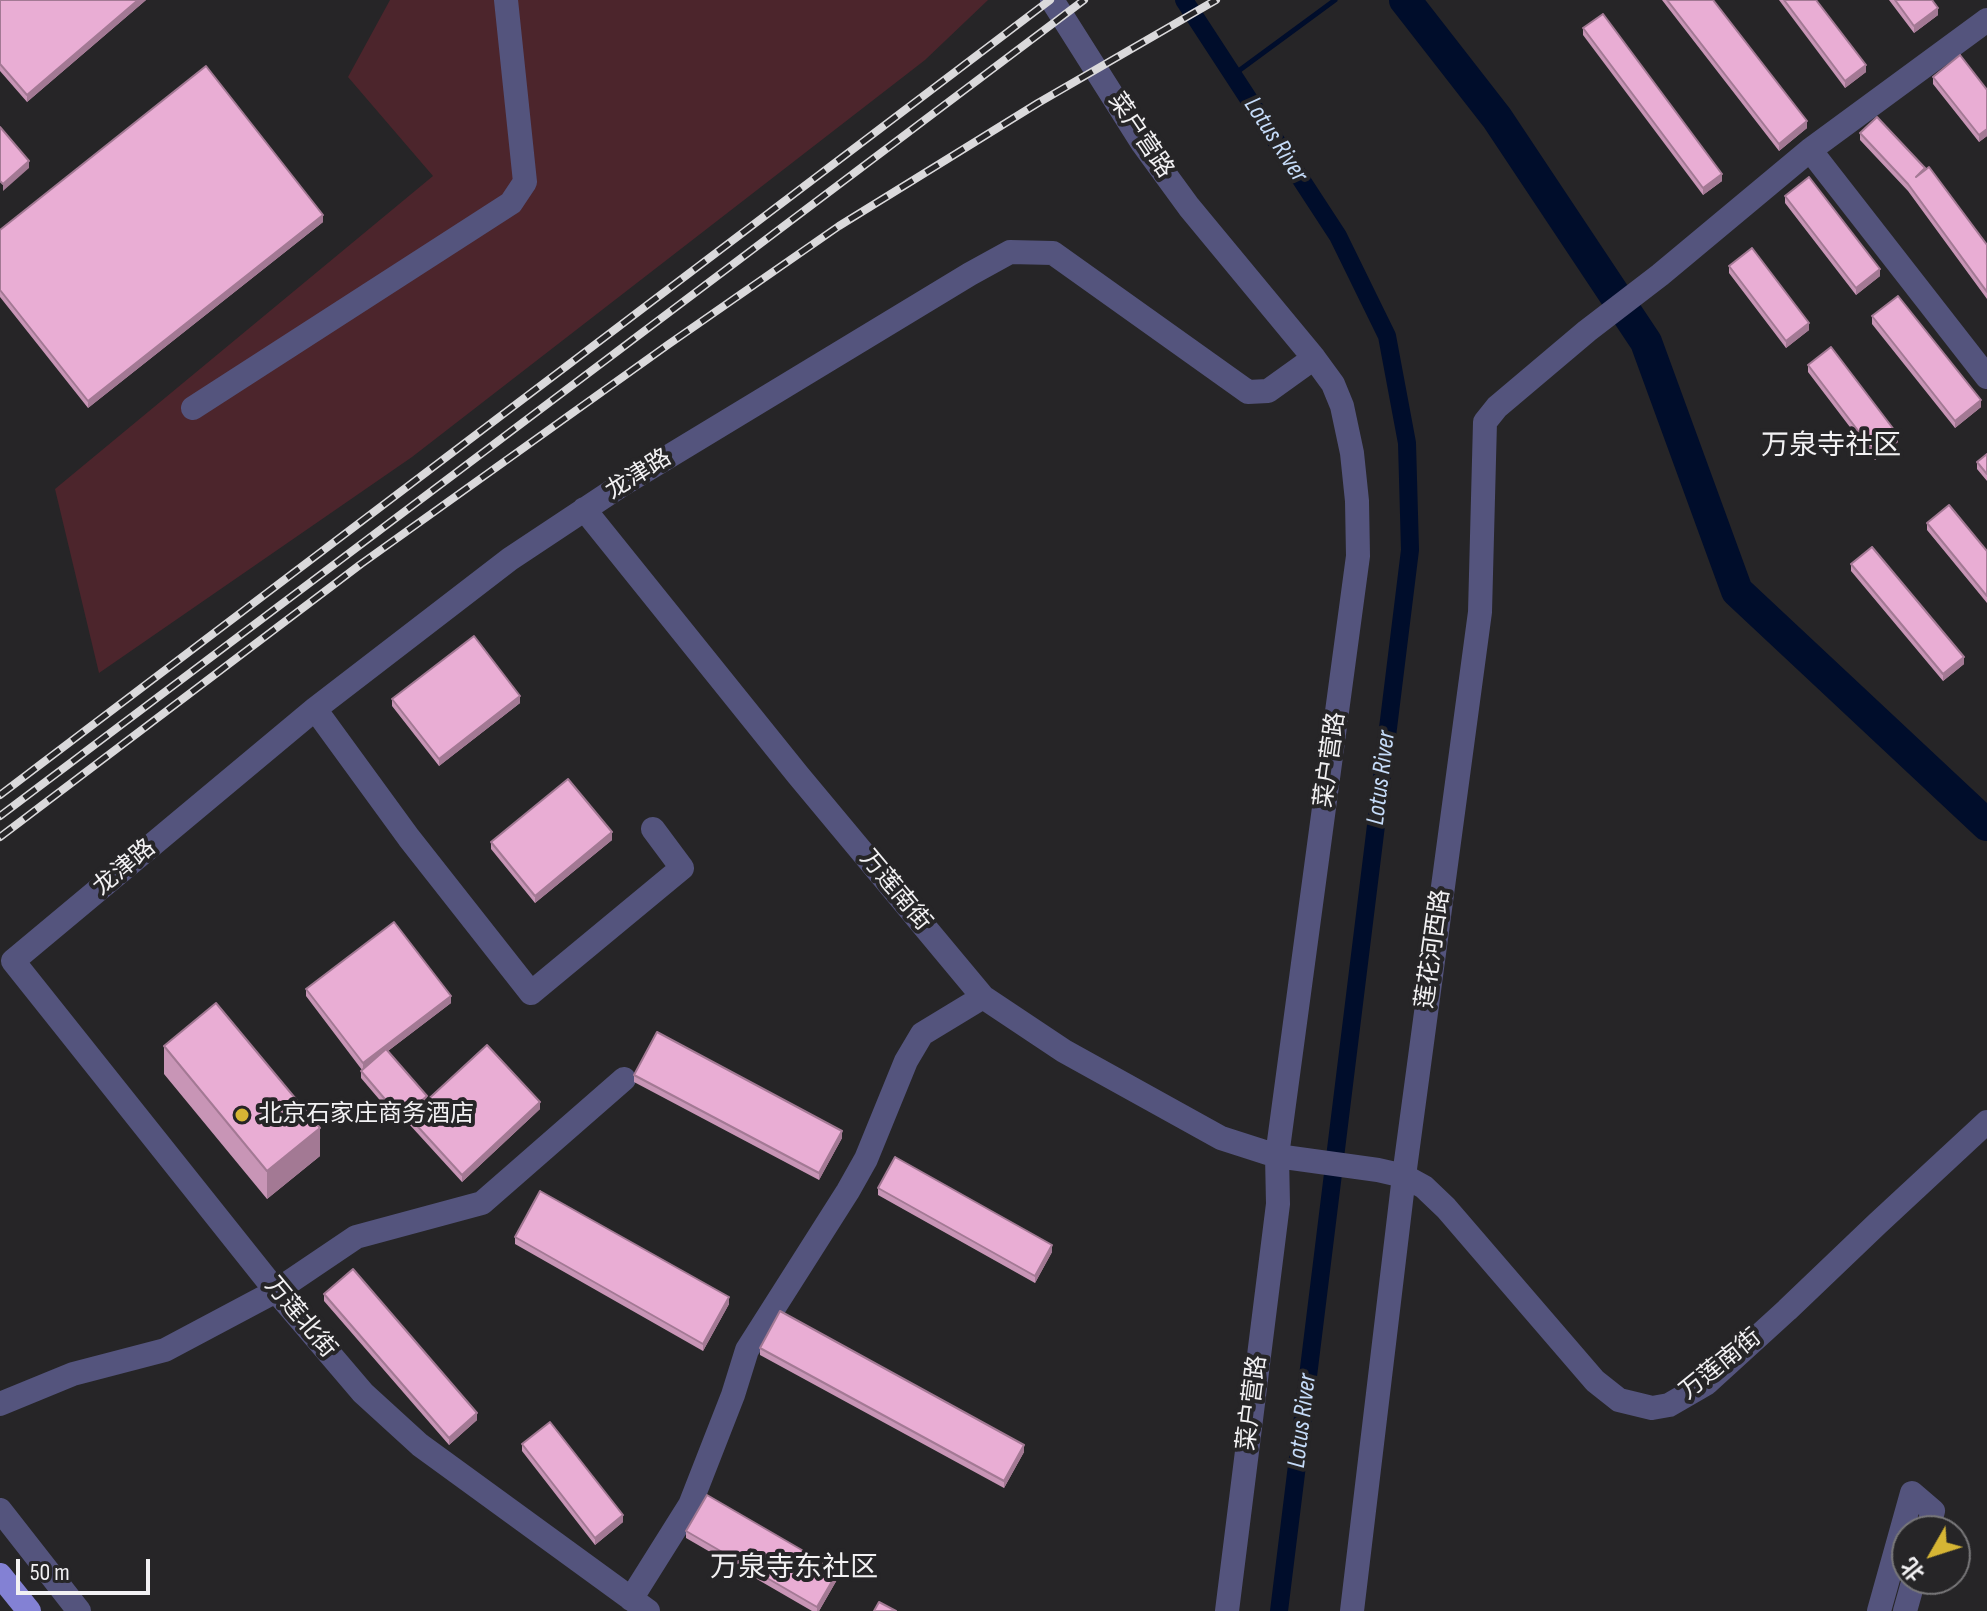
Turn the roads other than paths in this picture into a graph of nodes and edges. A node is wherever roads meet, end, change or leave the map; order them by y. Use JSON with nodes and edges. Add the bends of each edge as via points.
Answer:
{"nodes":[{"id":1,"x":506,"y":0,"type":"edge"},
{"id":2,"x":1052,"y":0,"type":"edge"},
{"id":3,"x":1987,"y":20,"type":"edge"},
{"id":4,"x":1810,"y":150,"type":"junction"},
{"id":5,"x":1314,"y":358,"type":"junction"},
{"id":6,"x":1987,"y":377,"type":"edge"},
{"id":7,"x":193,"y":408,"type":"dead end"},
{"id":8,"x":584,"y":509,"type":"junction"},
{"id":9,"x":315,"y":709,"type":"junction"},
{"id":10,"x":653,"y":829,"type":"dead end"},
{"id":11,"x":13,"y":961,"type":"joint"},
{"id":12,"x":983,"y":997,"type":"junction"},
{"id":13,"x":624,"y":1079,"type":"dead end"},
{"id":14,"x":1987,"y":1122,"type":"edge"},
{"id":15,"x":1287,"y":1157,"type":"junction"},
{"id":16,"x":1404,"y":1176,"type":"junction"},
{"id":17,"x":276,"y":1291,"type":"junction"},
{"id":18,"x":0,"y":1404,"type":"edge"},
{"id":19,"x":0,"y":1510,"type":"edge"},
{"id":20,"x":1906,"y":1515,"type":"edge"},
{"id":21,"x":1932,"y":1515,"type":"edge"},
{"id":22,"x":1891,"y":1568,"type":"edge"},
{"id":23,"x":0,"y":1575,"type":"edge"},
{"id":24,"x":640,"y":1605,"type":"edge"},
{"id":25,"x":29,"y":1611,"type":"edge"},
{"id":26,"x":79,"y":1611,"type":"edge"},
{"id":27,"x":1227,"y":1611,"type":"edge"},
{"id":28,"x":1352,"y":1611,"type":"edge"},
{"id":29,"x":1879,"y":1611,"type":"edge"}],
"edges":[{"from":1,"to":7,"type":"street","via":[[525,182],[511,203]]},
{"from":2,"to":5,"type":"street","name":"菜户营路","via":[[1161,169]]},
{"from":3,"to":4,"type":"street","name":"莲花河西路"},
{"from":4,"to":6,"type":"street"},
{"from":4,"to":16,"type":"street","name":"莲花河西路","via":[[1587,331],[1485,422],[1480,612]]},
{"from":5,"to":8,"type":"street","name":"龙津路","via":[[1268,391],[1248,392],[1053,253],[1010,252]]},
{"from":5,"to":15,"type":"street","name":"菜户营路","via":[[1342,406],[1352,453],[1358,556]]},
{"from":8,"to":9,"type":"street","name":"龙津路","via":[[510,559]]},
{"from":8,"to":12,"type":"street","name":"万莲南街"},
{"from":9,"to":10,"type":"street","via":[[531,993],[682,868]]},
{"from":9,"to":11,"type":"street","name":"龙津路"},
{"from":11,"to":17,"type":"street","name":"万莲北街"},
{"from":12,"to":15,"type":"street","name":"万莲南街","via":[[1064,1051],[1221,1138]]},
{"from":12,"to":24,"type":"street","via":[[922,1034],[906,1061],[866,1159],[747,1350],[690,1505]]},
{"from":13,"to":17,"type":"street","via":[[482,1203],[356,1237]]},
{"from":14,"to":16,"type":"street","name":"万莲南街","via":[[1707,1383],[1669,1405],[1652,1408],[1619,1400],[1595,1381],[1446,1208]]},
{"from":15,"to":16,"type":"street","name":"万莲南街"},
{"from":15,"to":27,"type":"street","name":"菜户营路"},
{"from":16,"to":28,"type":"street","name":"莲花河西路"},
{"from":17,"to":18,"type":"street","via":[[165,1350],[73,1374]]},
{"from":17,"to":24,"type":"street","name":"万莲北街","via":[[393,1422]]},
{"from":19,"to":26,"type":"street"},
{"from":20,"to":21,"type":"street","via":[[1912,1493]]},
{"from":22,"to":29,"type":"street"},
{"from":23,"to":25,"type":"main road"}]}
